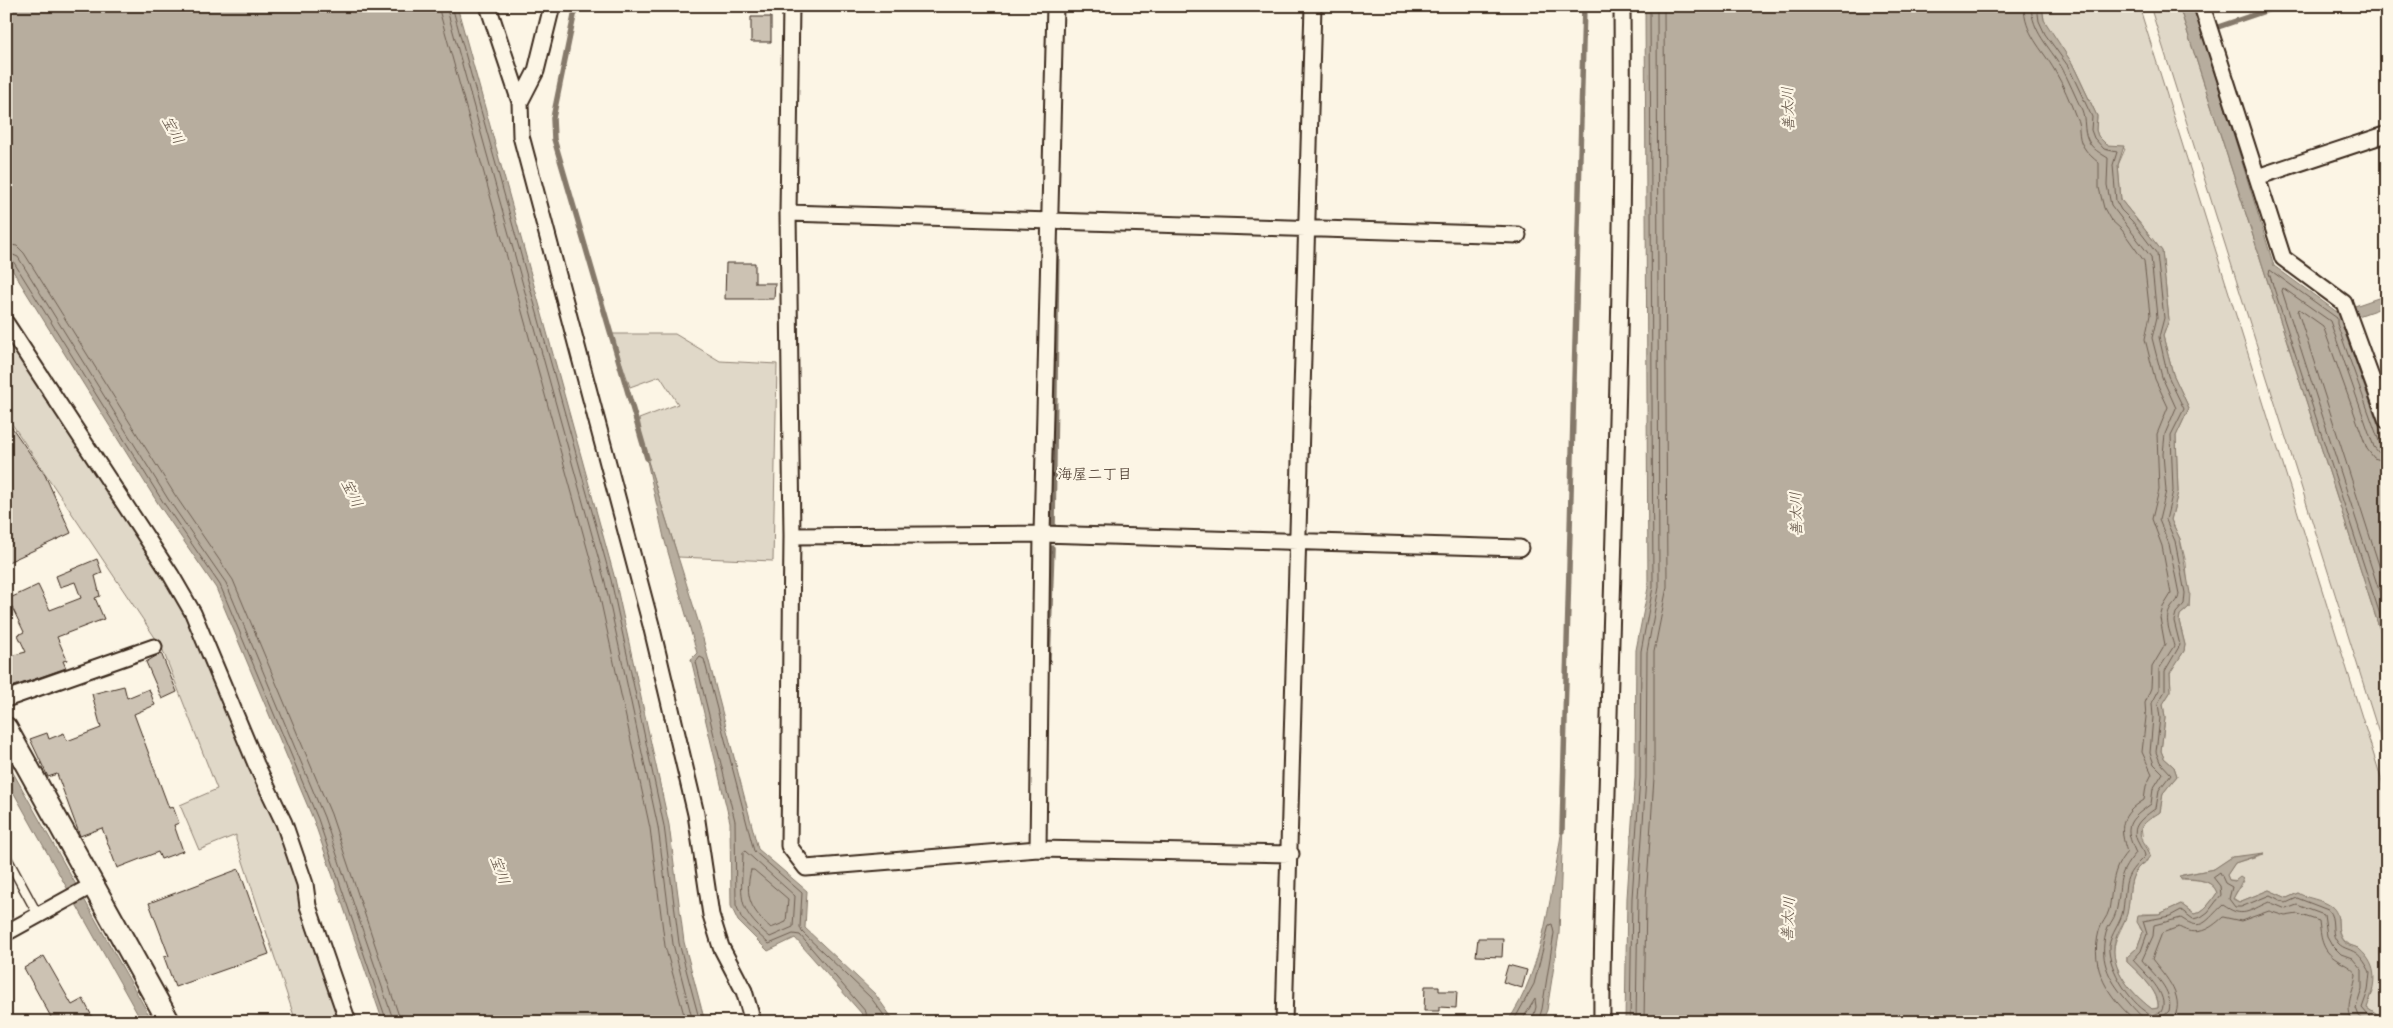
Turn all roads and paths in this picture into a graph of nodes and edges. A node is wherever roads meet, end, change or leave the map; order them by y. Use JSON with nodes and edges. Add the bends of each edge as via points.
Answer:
{"nodes":[{"id":1,"x":488,"y":6,"type":"edge"},
{"id":2,"x":552,"y":6,"type":"edge"},
{"id":3,"x":791,"y":6,"type":"edge"},
{"id":4,"x":1055,"y":6,"type":"edge"},
{"id":5,"x":1313,"y":6,"type":"edge"},
{"id":6,"x":1622,"y":6,"type":"edge"},
{"id":7,"x":2202,"y":6,"type":"edge"},
{"id":8,"x":520,"y":102,"type":"junction"},
{"id":9,"x":2387,"y":134,"type":"edge"},
{"id":10,"x":2257,"y":177,"type":"junction"},
{"id":11,"x":788,"y":213,"type":"junction"},
{"id":12,"x":1050,"y":221,"type":"junction"},
{"id":13,"x":1308,"y":229,"type":"junction"},
{"id":14,"x":1518,"y":235,"type":"dead end"},
{"id":15,"x":6,"y":323,"type":"edge"},
{"id":16,"x":2387,"y":421,"type":"edge"},
{"id":17,"x":1042,"y":534,"type":"junction"},
{"id":18,"x":792,"y":536,"type":"junction"},
{"id":19,"x":1298,"y":541,"type":"junction"},
{"id":20,"x":1520,"y":548,"type":"dead end"},
{"id":21,"x":154,"y":647,"type":"dead end"},
{"id":22,"x":6,"y":699,"type":"edge"},
{"id":23,"x":6,"y":728,"type":"edge"},
{"id":24,"x":1038,"y":849,"type":"junction"},
{"id":25,"x":1291,"y":854,"type":"junction"},
{"id":26,"x":6,"y":856,"type":"edge"},
{"id":27,"x":88,"y":887,"type":"junction"},
{"id":28,"x":38,"y":915,"type":"junction"},
{"id":29,"x":6,"y":933,"type":"edge"},
{"id":30,"x":169,"y":1022,"type":"edge"},
{"id":31,"x":348,"y":1022,"type":"edge"},
{"id":32,"x":753,"y":1022,"type":"edge"},
{"id":33,"x":1284,"y":1022,"type":"edge"},
{"id":34,"x":1602,"y":1022,"type":"edge"}],
"edges":[{"from":1,"to":8,"type":"street"},
{"from":2,"to":8,"type":"street","via":[[536,71]]},
{"from":3,"to":11,"type":"street"},
{"from":4,"to":12,"type":"street"},
{"from":5,"to":13,"type":"street"},
{"from":6,"to":34,"type":"street","via":[[1623,122],[1601,940]]},
{"from":7,"to":10,"type":"street"},
{"from":8,"to":32,"type":"street","via":[[521,136],[651,625],[696,814],[711,915],[721,947],[744,991]]},
{"from":9,"to":10,"type":"street"},
{"from":10,"to":16,"type":"street","via":[[2283,258],[2344,303]]},
{"from":11,"to":12,"type":"street"},
{"from":11,"to":18,"type":"street"},
{"from":12,"to":13,"type":"street"},
{"from":12,"to":17,"type":"street"},
{"from":13,"to":14,"type":"street"},
{"from":13,"to":19,"type":"street"},
{"from":15,"to":31,"type":"street","via":[[193,614],[284,823],[305,884],[308,906]]},
{"from":17,"to":18,"type":"street"},
{"from":17,"to":19,"type":"street"},
{"from":17,"to":24,"type":"street"},
{"from":18,"to":24,"type":"street","via":[[789,846],[800,861],[806,868]]},
{"from":19,"to":20,"type":"street"},
{"from":19,"to":25,"type":"street"},
{"from":21,"to":22,"type":"street"},
{"from":23,"to":27,"type":"street"},
{"from":24,"to":25,"type":"street"},
{"from":25,"to":33,"type":"street"},
{"from":26,"to":28,"type":"lane"},
{"from":27,"to":28,"type":"street"},
{"from":27,"to":30,"type":"street"},
{"from":28,"to":29,"type":"street"}]}
